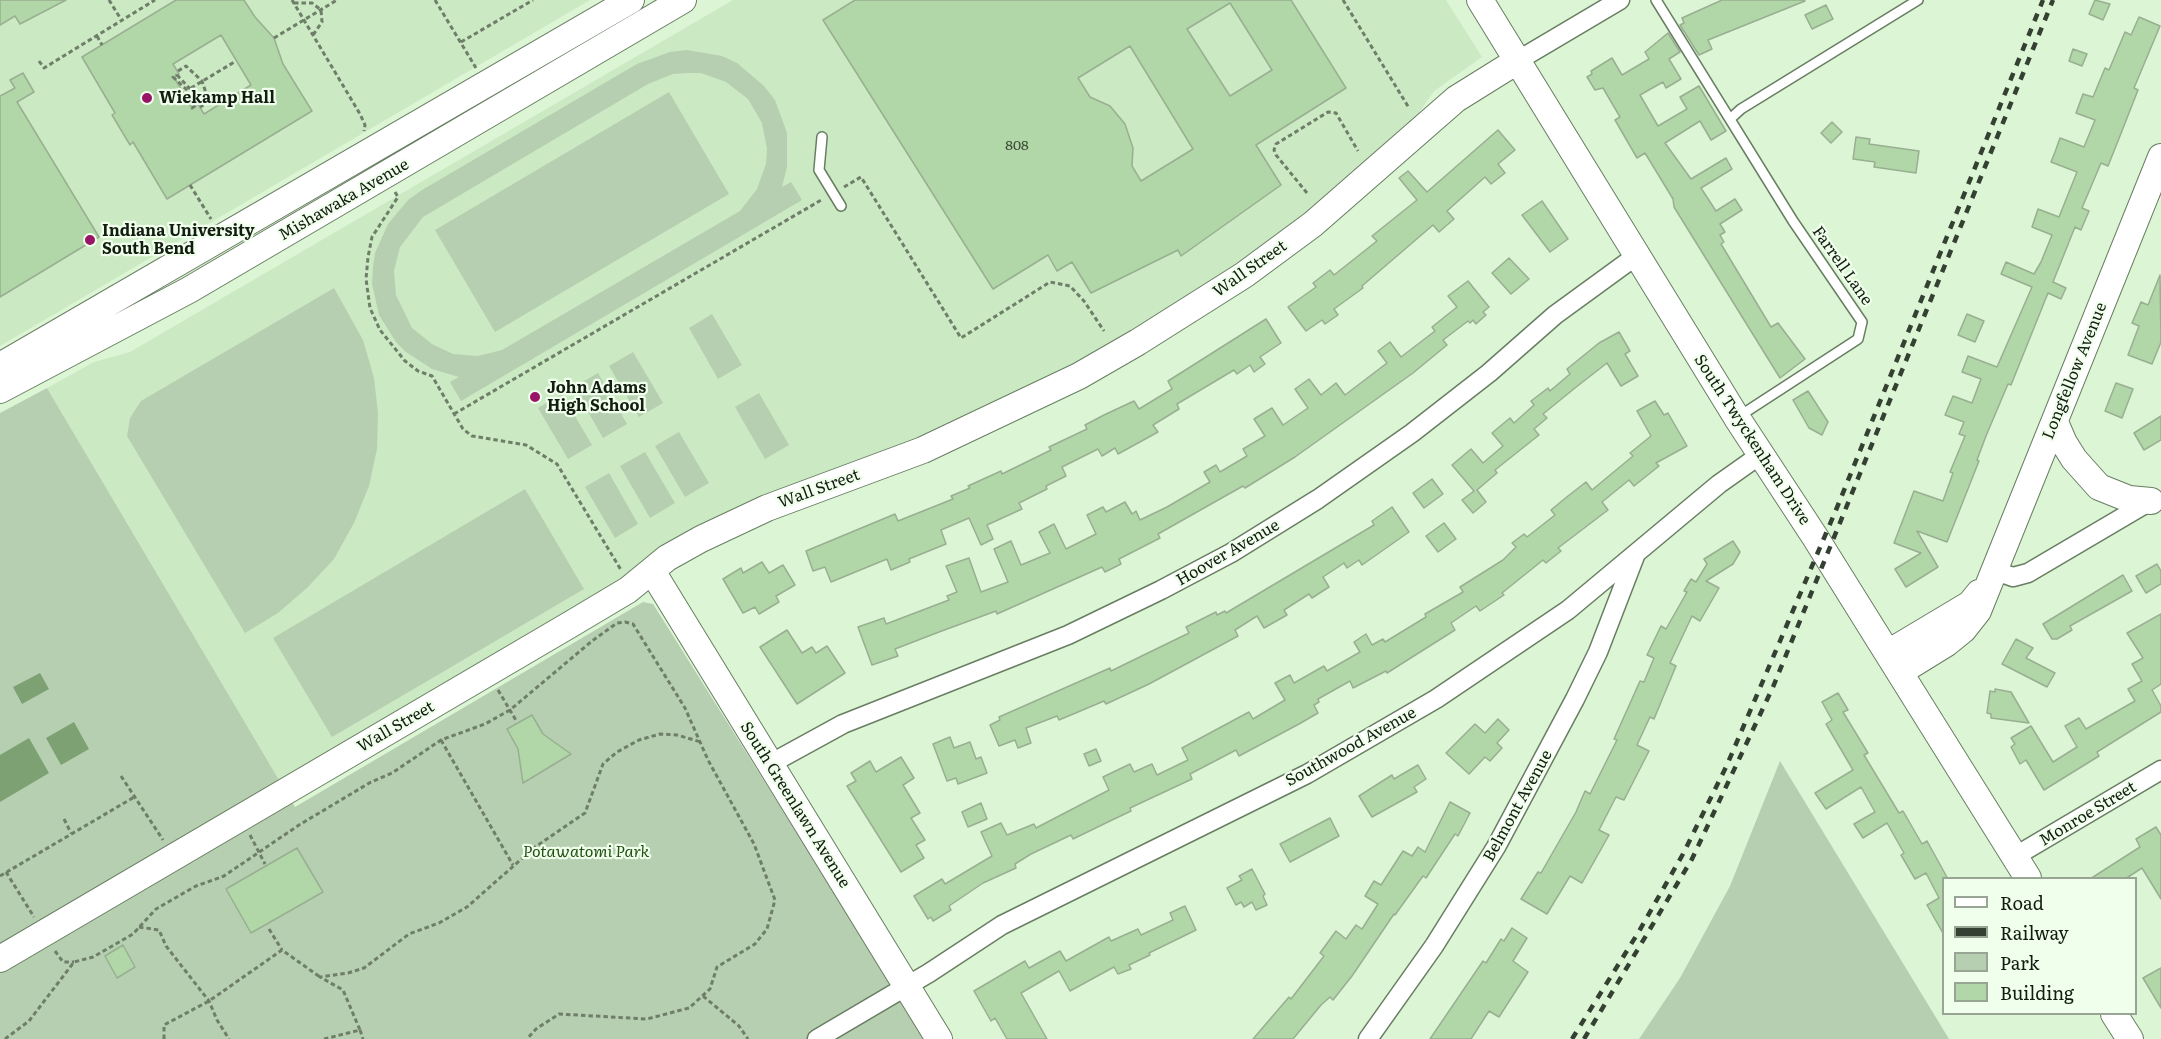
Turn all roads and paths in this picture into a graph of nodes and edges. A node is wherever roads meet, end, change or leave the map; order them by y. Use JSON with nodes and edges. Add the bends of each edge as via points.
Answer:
{"nodes":[{"id":1,"x":109,"y":0,"type":"edge"},
{"id":2,"x":155,"y":0,"type":"edge"},
{"id":3,"x":337,"y":0,"type":"edge"},
{"id":4,"x":435,"y":0,"type":"edge"},
{"id":5,"x":533,"y":0,"type":"edge"},
{"id":6,"x":631,"y":0,"type":"edge"},
{"id":7,"x":683,"y":0,"type":"edge"},
{"id":8,"x":1342,"y":0,"type":"edge"},
{"id":9,"x":1480,"y":0,"type":"edge"},
{"id":10,"x":1620,"y":0,"type":"edge"},
{"id":11,"x":1656,"y":0,"type":"edge"},
{"id":12,"x":1918,"y":0,"type":"edge"},
{"id":13,"x":293,"y":2,"type":"edge"},
{"id":14,"x":321,"y":10,"type":"junction"},
{"id":15,"x":304,"y":20,"type":"junction"},
{"id":16,"x":122,"y":21,"type":"junction"},
{"id":17,"x":314,"y":35,"type":"junction"},
{"id":18,"x":97,"y":36,"type":"junction"},
{"id":19,"x":274,"y":38,"type":"dead end"},
{"id":20,"x":461,"y":42,"type":"junction"},
{"id":21,"x":102,"y":45,"type":"dead end"},
{"id":22,"x":39,"y":61,"type":"dead end"},
{"id":23,"x":236,"y":61,"type":"dead end"},
{"id":24,"x":1517,"y":61,"type":"junction"},
{"id":25,"x":477,"y":70,"type":"dead end"},
{"id":26,"x":178,"y":71,"type":"dead end"},
{"id":27,"x":202,"y":81,"type":"junction"},
{"id":28,"x":187,"y":90,"type":"junction"},
{"id":29,"x":200,"y":107,"type":"dead end"},
{"id":30,"x":1409,"y":108,"type":"dead end"},
{"id":31,"x":1730,"y":119,"type":"junction"},
{"id":32,"x":363,"y":135,"type":"dead end"},
{"id":33,"x":822,"y":137,"type":"dead end"},
{"id":34,"x":1358,"y":151,"type":"dead end"},
{"id":35,"x":2161,"y":157,"type":"edge"},
{"id":36,"x":190,"y":185,"type":"dead end"},
{"id":37,"x":392,"y":186,"type":"dead end"},
{"id":38,"x":1307,"y":193,"type":"dead end"},
{"id":39,"x":832,"y":194,"type":"junction"},
{"id":40,"x":841,"y":206,"type":"dead end"},
{"id":41,"x":213,"y":223,"type":"dead end"},
{"id":42,"x":1636,"y":256,"type":"junction"},
{"id":43,"x":1104,"y":332,"type":"dead end"},
{"id":44,"x":0,"y":366,"type":"edge"},
{"id":45,"x":0,"y":390,"type":"edge"},
{"id":46,"x":454,"y":414,"type":"junction"},
{"id":47,"x":1737,"y":418,"type":"junction"},
{"id":48,"x":2055,"y":422,"type":"junction"},
{"id":49,"x":1760,"y":455,"type":"junction"},
{"id":50,"x":2156,"y":498,"type":"edge"},
{"id":51,"x":1636,"y":555,"type":"junction"},
{"id":52,"x":652,"y":572,"type":"junction"},
{"id":53,"x":1990,"y":577,"type":"junction"},
{"id":54,"x":631,"y":587,"type":"junction"},
{"id":55,"x":1894,"y":663,"type":"junction"},
{"id":56,"x":488,"y":673,"type":"junction"},
{"id":57,"x":510,"y":710,"type":"junction"},
{"id":58,"x":517,"y":722,"type":"dead end"},
{"id":59,"x":441,"y":740,"type":"junction"},
{"id":60,"x":701,"y":742,"type":"junction"},
{"id":61,"x":770,"y":764,"type":"junction"},
{"id":62,"x":2161,"y":770,"type":"edge"},
{"id":63,"x":121,"y":776,"type":"dead end"},
{"id":64,"x":136,"y":796,"type":"junction"},
{"id":65,"x":241,"y":818,"type":"junction"},
{"id":66,"x":64,"y":819,"type":"dead end"},
{"id":67,"x":71,"y":833,"type":"junction"},
{"id":68,"x":259,"y":852,"type":"junction"},
{"id":69,"x":174,"y":857,"type":"junction"},
{"id":70,"x":2014,"y":857,"type":"junction"},
{"id":71,"x":265,"y":864,"type":"dead end"},
{"id":72,"x":513,"y":865,"type":"junction"},
{"id":73,"x":0,"y":876,"type":"edge"},
{"id":74,"x":2027,"y":877,"type":"edge"},
{"id":75,"x":138,"y":927,"type":"junction"},
{"id":76,"x":269,"y":929,"type":"dead end"},
{"id":77,"x":282,"y":950,"type":"junction"},
{"id":78,"x":0,"y":959,"type":"edge"},
{"id":79,"x":320,"y":976,"type":"junction"},
{"id":80,"x":907,"y":986,"type":"junction"},
{"id":81,"x":703,"y":996,"type":"junction"},
{"id":82,"x":209,"y":1001,"type":"junction"},
{"id":83,"x":2115,"y":1015,"type":"edge"},
{"id":84,"x":360,"y":1030,"type":"junction"},
{"id":85,"x":5,"y":1039,"type":"edge"},
{"id":86,"x":164,"y":1039,"type":"edge"},
{"id":87,"x":229,"y":1039,"type":"edge"},
{"id":88,"x":324,"y":1039,"type":"edge"},
{"id":89,"x":363,"y":1039,"type":"edge"},
{"id":90,"x":527,"y":1039,"type":"edge"},
{"id":91,"x":748,"y":1039,"type":"edge"},
{"id":92,"x":817,"y":1039,"type":"edge"},
{"id":93,"x":939,"y":1039,"type":"edge"},
{"id":94,"x":1368,"y":1039,"type":"edge"},
{"id":95,"x":2130,"y":1039,"type":"edge"}],
"edges":[{"from":1,"to":16,"type":"path"},
{"from":2,"to":16,"type":"path"},
{"from":3,"to":14,"type":"path"},
{"from":4,"to":20,"type":"path"},
{"from":5,"to":20,"type":"path"},
{"from":6,"to":44,"type":"street","name":"Mishawaka Avenue"},
{"from":7,"to":45,"type":"street","name":"Mishawaka Avenue","via":[[200,284]]},
{"from":8,"to":30,"type":"path"},
{"from":9,"to":24,"type":"street","name":"South Twyckenham Drive"},
{"from":10,"to":24,"type":"street","name":"Wall Street"},
{"from":11,"to":31,"type":"lane","name":"Farrell Lane"},
{"from":12,"to":31,"type":"lane"},
{"from":13,"to":14,"type":"path","via":[[307,2]]},
{"from":13,"to":15,"type":"path"},
{"from":14,"to":15,"type":"path"},
{"from":14,"to":17,"type":"path","via":[[322,22]]},
{"from":15,"to":17,"type":"path"},
{"from":15,"to":19,"type":"path"},
{"from":16,"to":18,"type":"path"},
{"from":17,"to":32,"type":"path","via":[[360,114],[365,125]]},
{"from":18,"to":21,"type":"path"},
{"from":18,"to":22,"type":"path","via":[[44,68]]},
{"from":20,"to":25,"type":"path"},
{"from":23,"to":27,"type":"path"},
{"from":24,"to":42,"type":"street","name":"South Twyckenham Drive"},
{"from":24,"to":52,"type":"street","name":"Wall Street","via":[[1456,99],[1313,224],[1244,275],[1138,342],[1079,376],[923,450],[767,508],[701,539],[667,558]]},
{"from":26,"to":27,"type":"path","via":[[186,66]]},
{"from":27,"to":28,"type":"path"},
{"from":27,"to":29,"type":"path","via":[[208,102]]},
{"from":28,"to":28,"type":"path","via":[[196,105],[192,108]]},
{"from":28,"to":28,"type":"path","via":[[177,75],[173,77]]},
{"from":31,"to":47,"type":"lane","name":"Farrell Lane","via":[[1862,322],[1858,339]]},
{"from":33,"to":39,"type":"lane","via":[[819,170]]},
{"from":34,"to":38,"type":"path","via":[[1336,113],[1323,115],[1276,144],[1276,155]]},
{"from":35,"to":48,"type":"street","name":"Longfellow Avenue"},
{"from":36,"to":41,"type":"path"},
{"from":37,"to":46,"type":"path","via":[[398,197],[372,237],[368,257],[370,308],[388,342],[405,361],[432,376]]},
{"from":39,"to":40,"type":"lane"},
{"from":39,"to":43,"type":"path","via":[[861,177],[961,338],[1050,282],[1070,286]]},
{"from":39,"to":46,"type":"path"},
{"from":42,"to":47,"type":"street","name":"South Twyckenham Drive"},
{"from":42,"to":61,"type":"street","name":"Hoover Avenue","via":[[1573,301],[1412,433],[1318,499],[1231,553],[1078,630],[853,720]]},
{"from":46,"to":54,"type":"path","via":[[472,436],[526,445],[557,464]]},
{"from":47,"to":49,"type":"street","name":"South Twyckenham Drive"},
{"from":48,"to":50,"type":"street","via":[[2074,459],[2099,486],[2129,499]]},
{"from":48,"to":53,"type":"street","name":"Longfellow Avenue"},
{"from":49,"to":51,"type":"street","name":"Southwood Avenue","via":[[1732,473]]},
{"from":49,"to":55,"type":"street","name":"South Twyckenham Drive"},
{"from":50,"to":53,"type":"street","via":[[2028,573]]},
{"from":51,"to":80,"type":"street","name":"Southwood Avenue","via":[[1529,638],[1392,726],[1307,774],[1002,926]]},
{"from":51,"to":94,"type":"street","name":"Belmont Avenue","via":[[1584,680],[1496,847],[1434,946]]},
{"from":52,"to":54,"type":"street","name":"Wall Street"},
{"from":52,"to":61,"type":"street","name":"South Greenlawn Avenue"},
{"from":53,"to":55,"type":"street","name":"Longfellow Avenue","via":[[1978,611],[1963,630]]},
{"from":54,"to":56,"type":"street","name":"Wall Street"},
{"from":55,"to":70,"type":"street","name":"South Twyckenham Drive"},
{"from":56,"to":57,"type":"path"},
{"from":56,"to":65,"type":"street","name":"Wall Street"},
{"from":57,"to":58,"type":"path"},
{"from":57,"to":59,"type":"path"},
{"from":57,"to":60,"type":"path","via":[[592,641],[617,623],[626,622],[633,624],[652,653],[686,708]]},
{"from":59,"to":68,"type":"path"},
{"from":59,"to":72,"type":"path"},
{"from":60,"to":72,"type":"path","via":[[660,734],[617,752],[603,764],[585,813]]},
{"from":60,"to":81,"type":"path","via":[[754,844],[775,900],[767,929],[755,944],[717,967],[710,989]]},
{"from":61,"to":80,"type":"street","name":"South Greenlawn Avenue"},
{"from":62,"to":70,"type":"street","name":"Monroe Street"},
{"from":63,"to":64,"type":"path"},
{"from":64,"to":67,"type":"path"},
{"from":64,"to":69,"type":"path"},
{"from":65,"to":68,"type":"path"},
{"from":65,"to":69,"type":"street","name":"Wall Street"},
{"from":66,"to":67,"type":"path"},
{"from":67,"to":73,"type":"path"},
{"from":68,"to":71,"type":"path"},
{"from":68,"to":75,"type":"path","via":[[224,876],[196,886],[156,909]]},
{"from":69,"to":78,"type":"street","name":"Wall Street"},
{"from":70,"to":74,"type":"street","name":"South Twyckenham Drive"},
{"from":72,"to":79,"type":"path","via":[[467,907],[409,934],[364,968]]},
{"from":75,"to":82,"type":"path","via":[[159,930],[166,946]]},
{"from":75,"to":85,"type":"path","via":[[133,934],[93,957],[74,962],[29,1021]]},
{"from":76,"to":77,"type":"path"},
{"from":77,"to":79,"type":"path"},
{"from":77,"to":82,"type":"path"},
{"from":79,"to":84,"type":"path","via":[[343,990]]},
{"from":80,"to":92,"type":"street","name":"Southwood Avenue"},
{"from":80,"to":93,"type":"street","name":"South Greenlawn Avenue"},
{"from":81,"to":90,"type":"path","via":[[689,1008],[647,1019],[559,1014]]},
{"from":81,"to":91,"type":"path","via":[[739,1026]]},
{"from":82,"to":86,"type":"path","via":[[164,1025]]},
{"from":82,"to":87,"type":"path"},
{"from":83,"to":95,"type":"street"},
{"from":84,"to":88,"type":"path"},
{"from":84,"to":89,"type":"path"}]}
